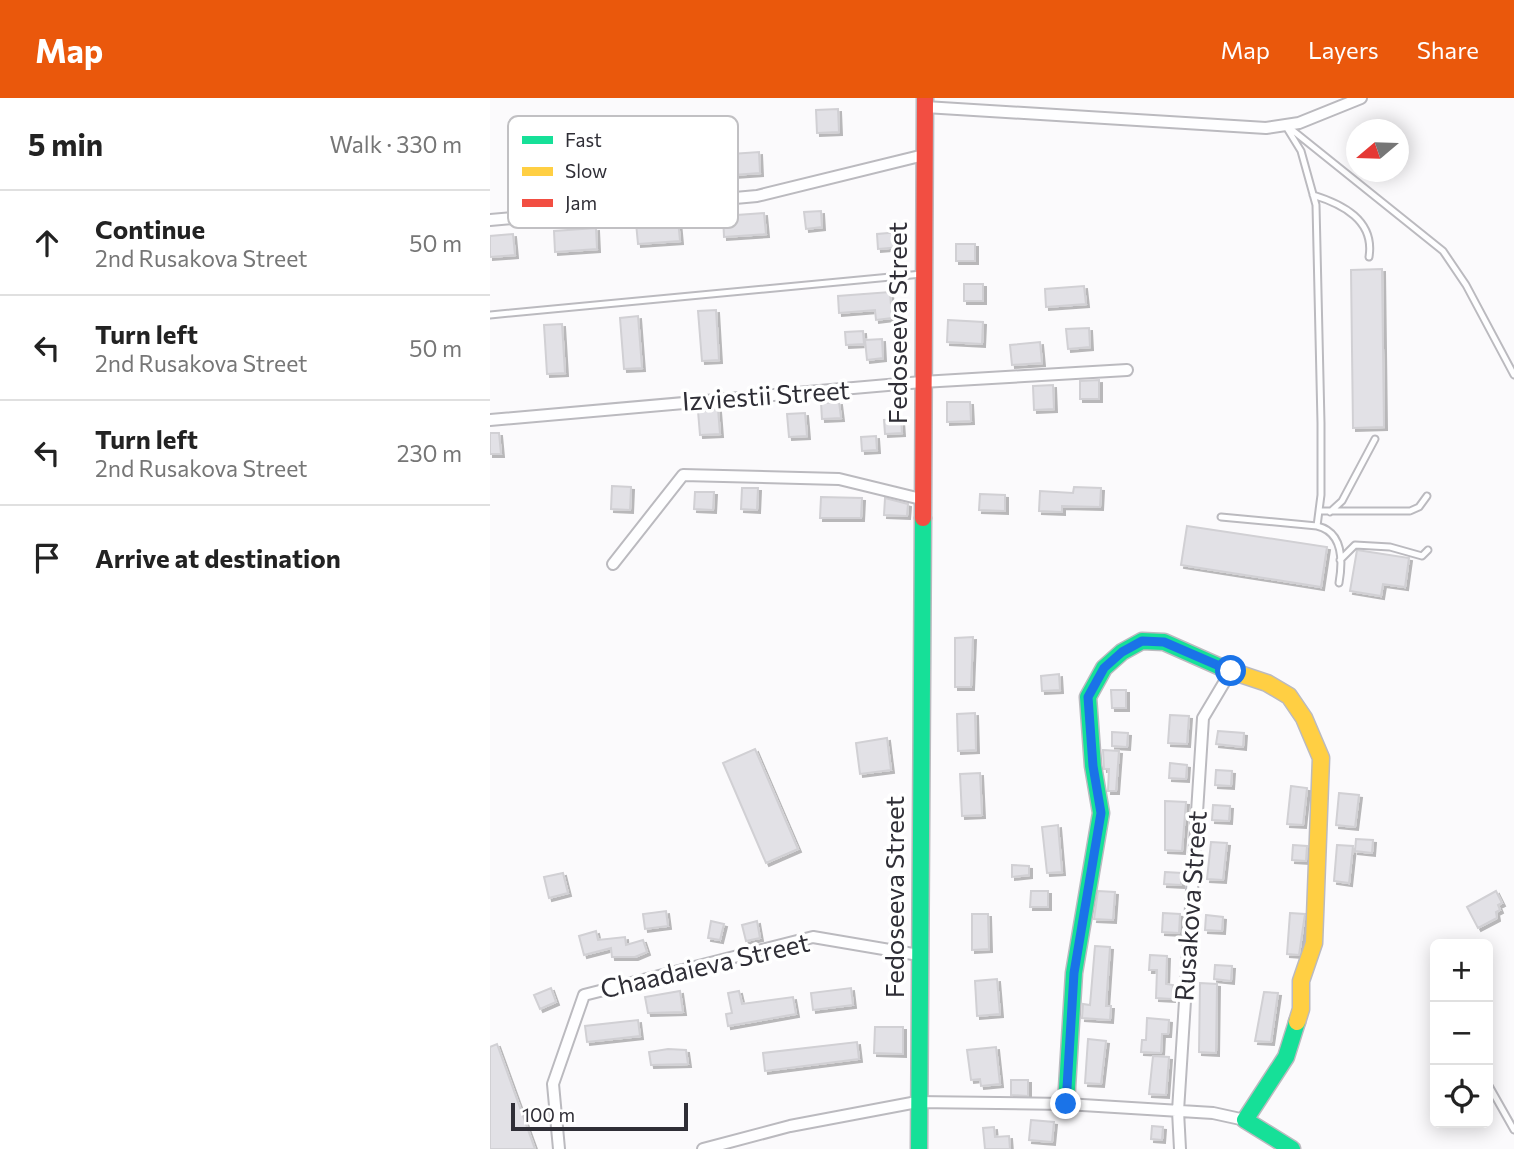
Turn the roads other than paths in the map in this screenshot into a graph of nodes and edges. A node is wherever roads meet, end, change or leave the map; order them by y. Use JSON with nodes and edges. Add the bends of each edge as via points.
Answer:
{"nodes":[{"id":1,"x":1361,"y":98,"type":"edge"},
{"id":2,"x":925,"y":102,"type":"edge"},
{"id":3,"x":1285,"y":125,"type":"junction"},
{"id":4,"x":924,"y":155,"type":"junction"},
{"id":5,"x":1313,"y":195,"type":"junction"},
{"id":6,"x":738,"y":198,"type":"edge"},
{"id":7,"x":508,"y":218,"type":"edge"},
{"id":8,"x":490,"y":220,"type":"edge"},
{"id":9,"x":1369,"y":257,"type":"dead end"},
{"id":10,"x":922,"y":274,"type":"junction"},
{"id":11,"x":490,"y":315,"type":"edge"},
{"id":12,"x":1127,"y":370,"type":"dead end"},
{"id":13,"x":1514,"y":375,"type":"edge"},
{"id":14,"x":922,"y":382,"type":"junction"},
{"id":15,"x":490,"y":421,"type":"edge"},
{"id":16,"x":1375,"y":439,"type":"dead end"},
{"id":17,"x":1427,"y":496,"type":"dead end"},
{"id":18,"x":921,"y":499,"type":"junction"},
{"id":19,"x":1319,"y":511,"type":"junction"},
{"id":20,"x":1330,"y":512,"type":"junction"},
{"id":21,"x":1222,"y":517,"type":"dead end"},
{"id":22,"x":1317,"y":526,"type":"junction"},
{"id":23,"x":1427,"y":551,"type":"dead end"},
{"id":24,"x":1340,"y":560,"type":"junction"},
{"id":25,"x":613,"y":564,"type":"dead end"},
{"id":26,"x":1339,"y":583,"type":"dead end"},
{"id":27,"x":1231,"y":671,"type":"junction"},
{"id":28,"x":919,"y":955,"type":"junction"},
{"id":29,"x":1493,"y":1093,"type":"edge"},
{"id":30,"x":917,"y":1102,"type":"junction"},
{"id":31,"x":1066,"y":1104,"type":"junction"},
{"id":32,"x":1178,"y":1111,"type":"junction"},
{"id":33,"x":1245,"y":1120,"type":"junction"},
{"id":34,"x":1514,"y":1129,"type":"edge"},
{"id":35,"x":559,"y":1149,"type":"edge"},
{"id":36,"x":703,"y":1149,"type":"edge"},
{"id":37,"x":919,"y":1149,"type":"edge"},
{"id":38,"x":1180,"y":1149,"type":"edge"},
{"id":39,"x":1292,"y":1149,"type":"edge"}],
"edges":[{"from":1,"to":3,"type":"street"},
{"from":2,"to":3,"type":"street","via":[[1266,128]]},
{"from":2,"to":4,"type":"street","name":"Fedoseeva Street"},
{"from":3,"to":5,"type":"lane","via":[[1301,151]]},
{"from":3,"to":13,"type":"lane","via":[[1443,251]]},
{"from":4,"to":6,"type":"street"},
{"from":4,"to":10,"type":"street","name":"Fedoseeva Street"},
{"from":5,"to":9,"type":"lane","via":[[1343,205],[1360,221],[1371,248]]},
{"from":5,"to":19,"type":"lane","via":[[1321,340]]},
{"from":7,"to":8,"type":"street"},
{"from":10,"to":11,"type":"lane"},
{"from":10,"to":14,"type":"street","name":"Fedoseeva Street"},
{"from":12,"to":14,"type":"street","name":"Izviestii Street"},
{"from":14,"to":15,"type":"street","name":"Izviestii Street"},
{"from":14,"to":18,"type":"street","name":"Fedoseeva Street"},
{"from":16,"to":20,"type":"lane","via":[[1342,501]]},
{"from":17,"to":20,"type":"lane","via":[[1410,511]]},
{"from":18,"to":25,"type":"street","via":[[839,479],[683,475]]},
{"from":18,"to":28,"type":"street","name":"Fedoseeva Street"},
{"from":19,"to":20,"type":"lane"},
{"from":19,"to":22,"type":"lane"},
{"from":21,"to":22,"type":"lane"},
{"from":22,"to":24,"type":"lane","via":[[1335,535]]},
{"from":23,"to":24,"type":"lane","via":[[1422,556],[1390,547],[1355,545]]},
{"from":24,"to":26,"type":"lane"},
{"from":27,"to":31,"type":"street","via":[[1164,642],[1142,641],[1104,668],[1088,697],[1101,813],[1074,973]]},
{"from":27,"to":32,"type":"street","name":"Rusakova Street","via":[[1203,718]]},
{"from":27,"to":33,"type":"street","via":[[1289,696],[1321,758],[1314,943],[1301,981],[1301,1009],[1286,1057]]},
{"from":28,"to":30,"type":"street","name":"Fedoseeva Street"},
{"from":28,"to":35,"type":"street","name":"Chaadaieva Street","via":[[813,937],[584,995],[554,1084]]},
{"from":29,"to":34,"type":"lane"},
{"from":30,"to":31,"type":"street"},
{"from":30,"to":36,"type":"street","via":[[790,1126]]},
{"from":30,"to":37,"type":"street","name":"Fedoseeva Street"},
{"from":31,"to":32,"type":"street"},
{"from":32,"to":33,"type":"street"},
{"from":32,"to":38,"type":"street","name":"Rusakova Street"},
{"from":33,"to":39,"type":"street"}]}
